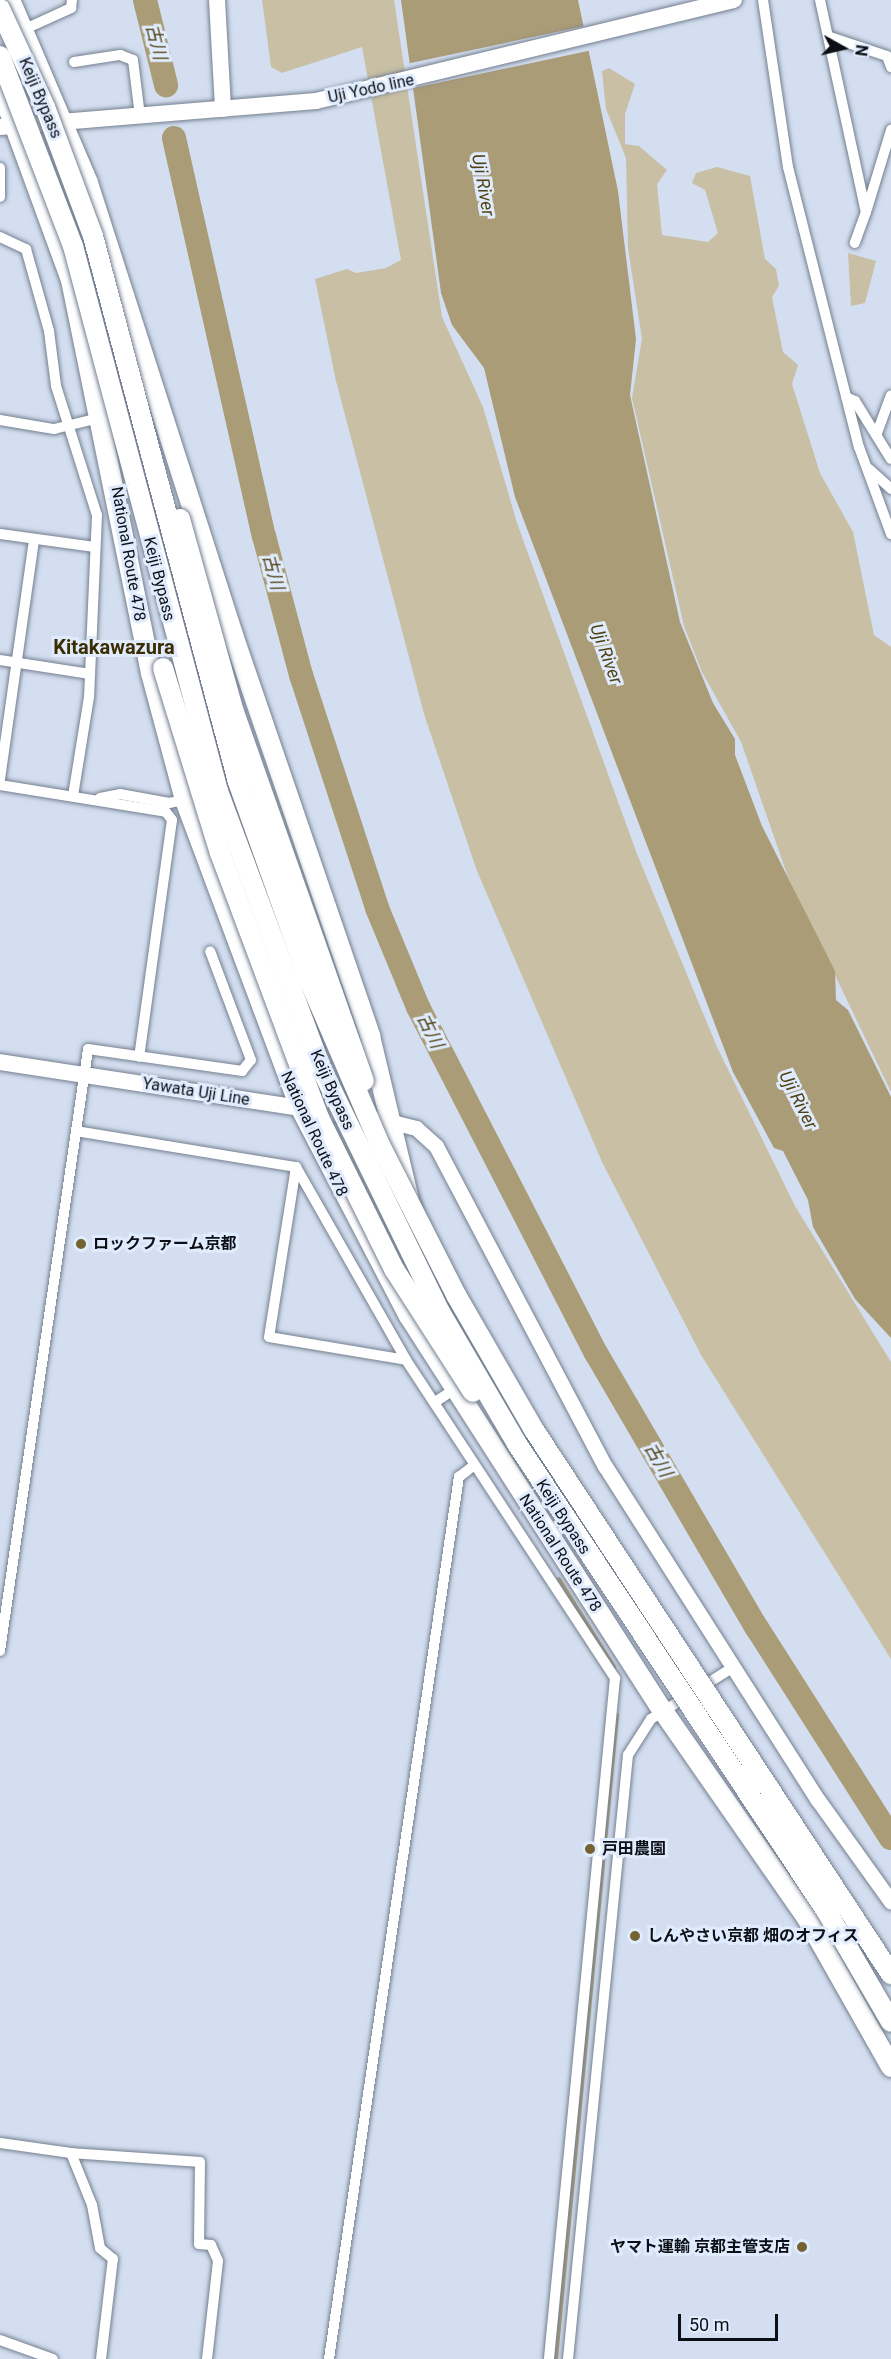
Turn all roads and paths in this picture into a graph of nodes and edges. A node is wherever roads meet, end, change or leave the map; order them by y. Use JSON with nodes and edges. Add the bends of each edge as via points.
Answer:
{"nodes":[{"id":1,"x":10,"y":0,"type":"edge"},
{"id":2,"x":72,"y":0,"type":"edge"},
{"id":3,"x":217,"y":0,"type":"edge"},
{"id":4,"x":734,"y":0,"type":"edge"},
{"id":5,"x":763,"y":0,"type":"edge"},
{"id":6,"x":820,"y":0,"type":"edge"},
{"id":7,"x":0,"y":9,"type":"edge"},
{"id":8,"x":25,"y":29,"type":"junction"},
{"id":9,"x":830,"y":37,"type":"junction"},
{"id":10,"x":0,"y":56,"type":"edge"},
{"id":11,"x":74,"y":62,"type":"dead end"},
{"id":12,"x":891,"y":67,"type":"edge"},
{"id":13,"x":0,"y":86,"type":"edge"},
{"id":14,"x":223,"y":109,"type":"junction"},
{"id":15,"x":140,"y":116,"type":"junction"},
{"id":16,"x":67,"y":123,"type":"junction"},
{"id":17,"x":8,"y":126,"type":"edge"},
{"id":18,"x":891,"y":130,"type":"edge"},
{"id":19,"x":0,"y":168,"type":"edge"},
{"id":20,"x":0,"y":197,"type":"edge"},
{"id":21,"x":866,"y":212,"type":"junction"},
{"id":22,"x":0,"y":237,"type":"edge"},
{"id":23,"x":855,"y":243,"type":"dead end"},
{"id":24,"x":140,"y":351,"type":"junction"},
{"id":25,"x":891,"y":395,"type":"edge"},
{"id":26,"x":846,"y":397,"type":"junction"},
{"id":27,"x":102,"y":417,"type":"junction"},
{"id":28,"x":0,"y":420,"type":"edge"},
{"id":29,"x":69,"y":423,"type":"junction"},
{"id":30,"x":878,"y":433,"type":"junction"},
{"id":31,"x":891,"y":459,"type":"edge"},
{"id":32,"x":868,"y":469,"type":"junction"},
{"id":33,"x":891,"y":489,"type":"edge"},
{"id":34,"x":119,"y":505,"type":"junction"},
{"id":35,"x":0,"y":534,"type":"edge"},
{"id":36,"x":891,"y":534,"type":"edge"},
{"id":37,"x":34,"y":539,"type":"junction"},
{"id":38,"x":95,"y":547,"type":"junction"},
{"id":39,"x":0,"y":660,"type":"edge"},
{"id":40,"x":17,"y":663,"type":"junction"},
{"id":41,"x":90,"y":674,"type":"junction"},
{"id":42,"x":0,"y":779,"type":"edge"},
{"id":43,"x":0,"y":785,"type":"edge"},
{"id":44,"x":73,"y":796,"type":"junction"},
{"id":45,"x":94,"y":799,"type":"junction"},
{"id":46,"x":185,"y":800,"type":"junction"},
{"id":47,"x":210,"y":951,"type":"dead end"},
{"id":48,"x":139,"y":1057,"type":"junction"},
{"id":49,"x":0,"y":1062,"type":"edge"},
{"id":50,"x":84,"y":1075,"type":"junction"},
{"id":51,"x":300,"y":1107,"type":"junction"},
{"id":52,"x":392,"y":1122,"type":"junction"},
{"id":53,"x":76,"y":1131,"type":"junction"},
{"id":54,"x":381,"y":1148,"type":"junction"},
{"id":55,"x":296,"y":1167,"type":"junction"},
{"id":56,"x":406,"y":1360,"type":"junction"},
{"id":57,"x":455,"y":1389,"type":"junction"},
{"id":58,"x":435,"y":1402,"type":"junction"},
{"id":59,"x":473,"y":1466,"type":"junction"},
{"id":60,"x":557,"y":1509,"type":"junction"},
{"id":61,"x":0,"y":1651,"type":"edge"},
{"id":62,"x":732,"y":1668,"type":"junction"},
{"id":63,"x":667,"y":1709,"type":"junction"},
{"id":64,"x":609,"y":1764,"type":"junction"},
{"id":65,"x":626,"y":1766,"type":"junction"},
{"id":66,"x":891,"y":1902,"type":"edge"},
{"id":67,"x":891,"y":1963,"type":"edge"},
{"id":68,"x":891,"y":1974,"type":"edge"},
{"id":69,"x":891,"y":2022,"type":"edge"},
{"id":70,"x":891,"y":2067,"type":"edge"},
{"id":71,"x":0,"y":2143,"type":"edge"},
{"id":72,"x":71,"y":2153,"type":"junction"},
{"id":73,"x":0,"y":2340,"type":"edge"},
{"id":74,"x":53,"y":2359,"type":"edge"},
{"id":75,"x":101,"y":2359,"type":"edge"},
{"id":76,"x":207,"y":2359,"type":"edge"},
{"id":77,"x":329,"y":2359,"type":"edge"},
{"id":78,"x":549,"y":2359,"type":"edge"},
{"id":79,"x":568,"y":2359,"type":"edge"}],
"edges":[{"from":1,"to":8,"type":"highway","name":"National Route 478"},
{"from":2,"to":8,"type":"street","via":[[71,8]]},
{"from":3,"to":14,"type":"main road"},
{"from":4,"to":14,"type":"main road","name":"Uji Yodo line","via":[[352,94]]},
{"from":5,"to":26,"type":"street","via":[[788,167]]},
{"from":6,"to":9,"type":"street"},
{"from":7,"to":54,"type":"highway","name":"Keiji Bypass","bridge":true,"via":[[45,107],[93,236],[238,783],[309,980]]},
{"from":8,"to":16,"type":"highway","name":"National Route 478"},
{"from":9,"to":12,"type":"street","via":[[886,56]]},
{"from":9,"to":21,"type":"street"},
{"from":10,"to":60,"type":"highway","name":"Keiji Bypass","bridge":true,"via":[[73,246],[191,700],[288,987],[405,1245]]},
{"from":11,"to":15,"type":"street","via":[[120,55],[133,60]]},
{"from":13,"to":17,"type":"highway","name":"National Route 478"},
{"from":14,"to":15,"type":"main road","name":"Uji Yodo line"},
{"from":15,"to":16,"type":"main road","name":"Uji Yodo line"},
{"from":16,"to":17,"type":"main road","name":"Uji Yodo line"},
{"from":16,"to":24,"type":"highway","name":"National Route 478"},
{"from":17,"to":27,"type":"highway","name":"National Route 478","via":[[70,280]]},
{"from":18,"to":21,"type":"street"},
{"from":19,"to":20,"type":"street"},
{"from":21,"to":23,"type":"street"},
{"from":22,"to":29,"type":"street","via":[[26,249]]},
{"from":24,"to":52,"type":"highway","name":"National Route 478","via":[[370,1036]]},
{"from":24,"to":54,"type":"highway","bridge":true,"via":[[164,458],[234,712],[368,1095]]},
{"from":25,"to":30,"type":"street"},
{"from":26,"to":30,"type":"street","via":[[855,401]]},
{"from":26,"to":32,"type":"street"},
{"from":27,"to":29,"type":"street"},
{"from":27,"to":34,"type":"highway","name":"National Route 478"},
{"from":28,"to":29,"type":"street","via":[[54,429]]},
{"from":29,"to":38,"type":"street","via":[[97,515]]},
{"from":30,"to":31,"type":"street"},
{"from":32,"to":33,"type":"street"},
{"from":32,"to":36,"type":"street"},
{"from":34,"to":46,"type":"highway","name":"National Route 478","via":[[151,673]]},
{"from":34,"to":60,"type":"highway","bridge":true,"via":[[163,668],[257,958],[345,1174],[394,1269],[456,1368]]},
{"from":35,"to":37,"type":"street"},
{"from":37,"to":38,"type":"street"},
{"from":37,"to":40,"type":"street"},
{"from":38,"to":41,"type":"street"},
{"from":39,"to":40,"type":"street"},
{"from":40,"to":41,"type":"street"},
{"from":40,"to":42,"type":"street"},
{"from":41,"to":44,"type":"street"},
{"from":43,"to":44,"type":"street"},
{"from":44,"to":45,"type":"street"},
{"from":45,"to":46,"type":"street","via":[[120,794],[169,802]]},
{"from":45,"to":48,"type":"street","via":[[166,812],[172,820]]},
{"from":46,"to":51,"type":"highway","name":"National Route 478"},
{"from":47,"to":48,"type":"street","via":[[251,1060],[242,1071]]},
{"from":48,"to":50,"type":"street","via":[[88,1049]]},
{"from":49,"to":50,"type":"main road","name":"Yawata Uji Line"},
{"from":50,"to":51,"type":"main road","name":"Yawata Uji Line"},
{"from":50,"to":53,"type":"street"},
{"from":51,"to":52,"type":"main road","name":"Yawata Uji Line"},
{"from":51,"to":57,"type":"highway","name":"National Route 478","via":[[368,1244]]},
{"from":52,"to":62,"type":"street","via":[[416,1128],[436,1146],[605,1466]]},
{"from":52,"to":63,"type":"highway","name":"National Route 478","via":[[449,1352],[490,1430]]},
{"from":53,"to":55,"type":"street"},
{"from":53,"to":61,"type":"street"},
{"from":54,"to":68,"type":"highway","name":"Keiji Bypass","bridge":true,"via":[[450,1285],[534,1430]]},
{"from":55,"to":56,"type":"street"},
{"from":55,"to":56,"type":"street","via":[[269,1337]]},
{"from":56,"to":58,"type":"street"},
{"from":57,"to":58,"type":"street"},
{"from":57,"to":63,"type":"highway","name":"National Route 478"},
{"from":58,"to":59,"type":"street"},
{"from":59,"to":64,"type":"street","via":[[615,1678]]},
{"from":59,"to":77,"type":"street","via":[[459,1477]]},
{"from":60,"to":69,"type":"highway","name":"Keiji Bypass","bridge":true,"via":[[827,1912]]},
{"from":62,"to":63,"type":"street"},
{"from":62,"to":66,"type":"street"},
{"from":63,"to":65,"type":"street","via":[[640,1730]]},
{"from":63,"to":67,"type":"highway","name":"National Route 478","via":[[743,1810]]},
{"from":63,"to":70,"type":"highway","name":"National Route 478","via":[[808,1920]]},
{"from":64,"to":65,"type":"street"},
{"from":64,"to":78,"type":"street"},
{"from":65,"to":79,"type":"street"},
{"from":71,"to":72,"type":"street"},
{"from":72,"to":75,"type":"street","via":[[92,2205],[100,2248],[113,2259]]},
{"from":72,"to":76,"type":"street","via":[[200,2162],[199,2244],[211,2245],[218,2261]]},
{"from":73,"to":74,"type":"street"}]}
